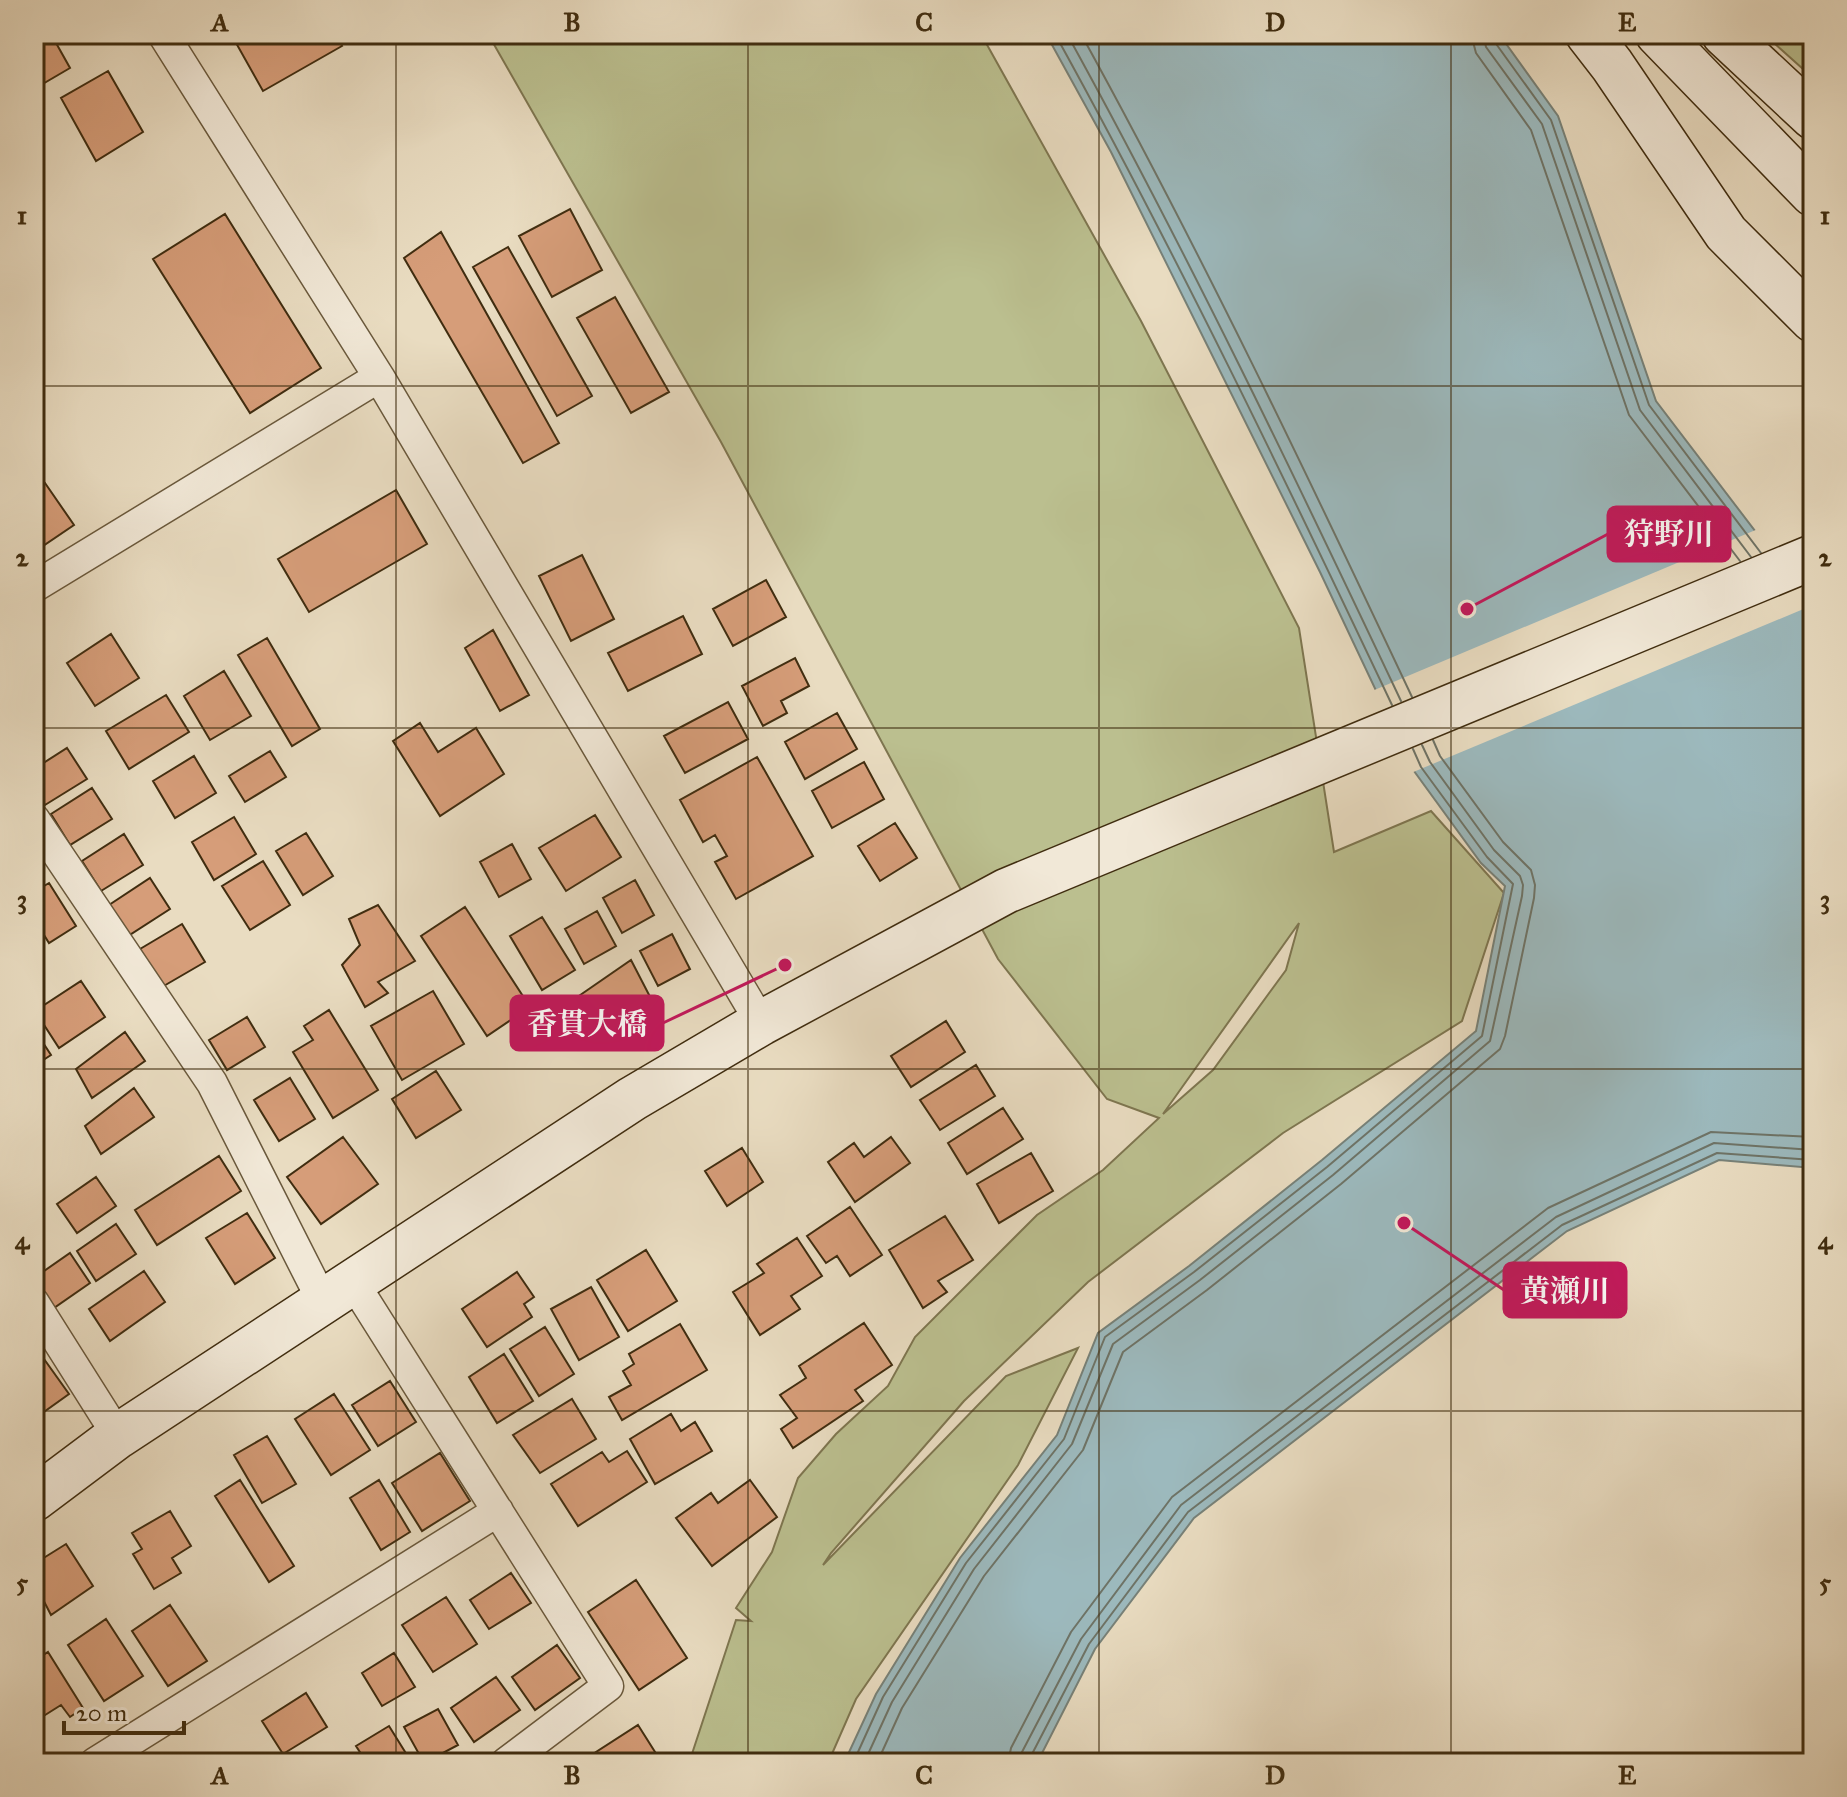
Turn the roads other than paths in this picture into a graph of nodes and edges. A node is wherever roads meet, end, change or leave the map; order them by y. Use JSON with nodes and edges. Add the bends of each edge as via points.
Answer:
{"nodes":[{"id":1,"x":163,"y":34,"type":"edge"},
{"id":2,"x":1588,"y":34,"type":"edge"},
{"id":3,"x":1658,"y":34,"type":"edge"},
{"id":4,"x":1724,"y":34,"type":"edge"},
{"id":5,"x":1813,"y":117,"type":"edge"},
{"id":6,"x":1813,"y":194,"type":"edge"},
{"id":7,"x":1813,"y":320,"type":"edge"},
{"id":8,"x":379,"y":377,"type":"junction"},
{"id":9,"x":1813,"y":557,"type":"edge"},
{"id":10,"x":34,"y":587,"type":"edge"},
{"id":11,"x":34,"y":819,"type":"edge"},
{"id":12,"x":761,"y":1023,"type":"junction"},
{"id":13,"x":338,"y":1292,"type":"junction"},
{"id":14,"x":34,"y":1303,"type":"edge"},
{"id":15,"x":118,"y":1436,"type":"junction"},
{"id":16,"x":34,"y":1499,"type":"edge"},
{"id":17,"x":498,"y":1511,"type":"junction"},
{"id":18,"x":95,"y":1763,"type":"edge"},
{"id":19,"x":506,"y":1763,"type":"edge"}],
"edges":[{"from":1,"to":8,"type":"street"},
{"from":2,"to":7,"type":"street","via":[[1726,233]]},
{"from":3,"to":6,"type":"street"},
{"from":4,"to":5,"type":"street"},
{"from":8,"to":10,"type":"street"},
{"from":8,"to":12,"type":"street"},
{"from":9,"to":12,"type":"street","via":[[1006,891]]},
{"from":11,"to":13,"type":"street","via":[[212,1083]]},
{"from":12,"to":13,"type":"street","via":[[632,1099]]},
{"from":13,"to":15,"type":"street"},
{"from":13,"to":17,"type":"street"},
{"from":14,"to":15,"type":"street"},
{"from":15,"to":16,"type":"street"},
{"from":17,"to":18,"type":"street"},
{"from":17,"to":19,"type":"street","via":[[608,1686]]}]}
